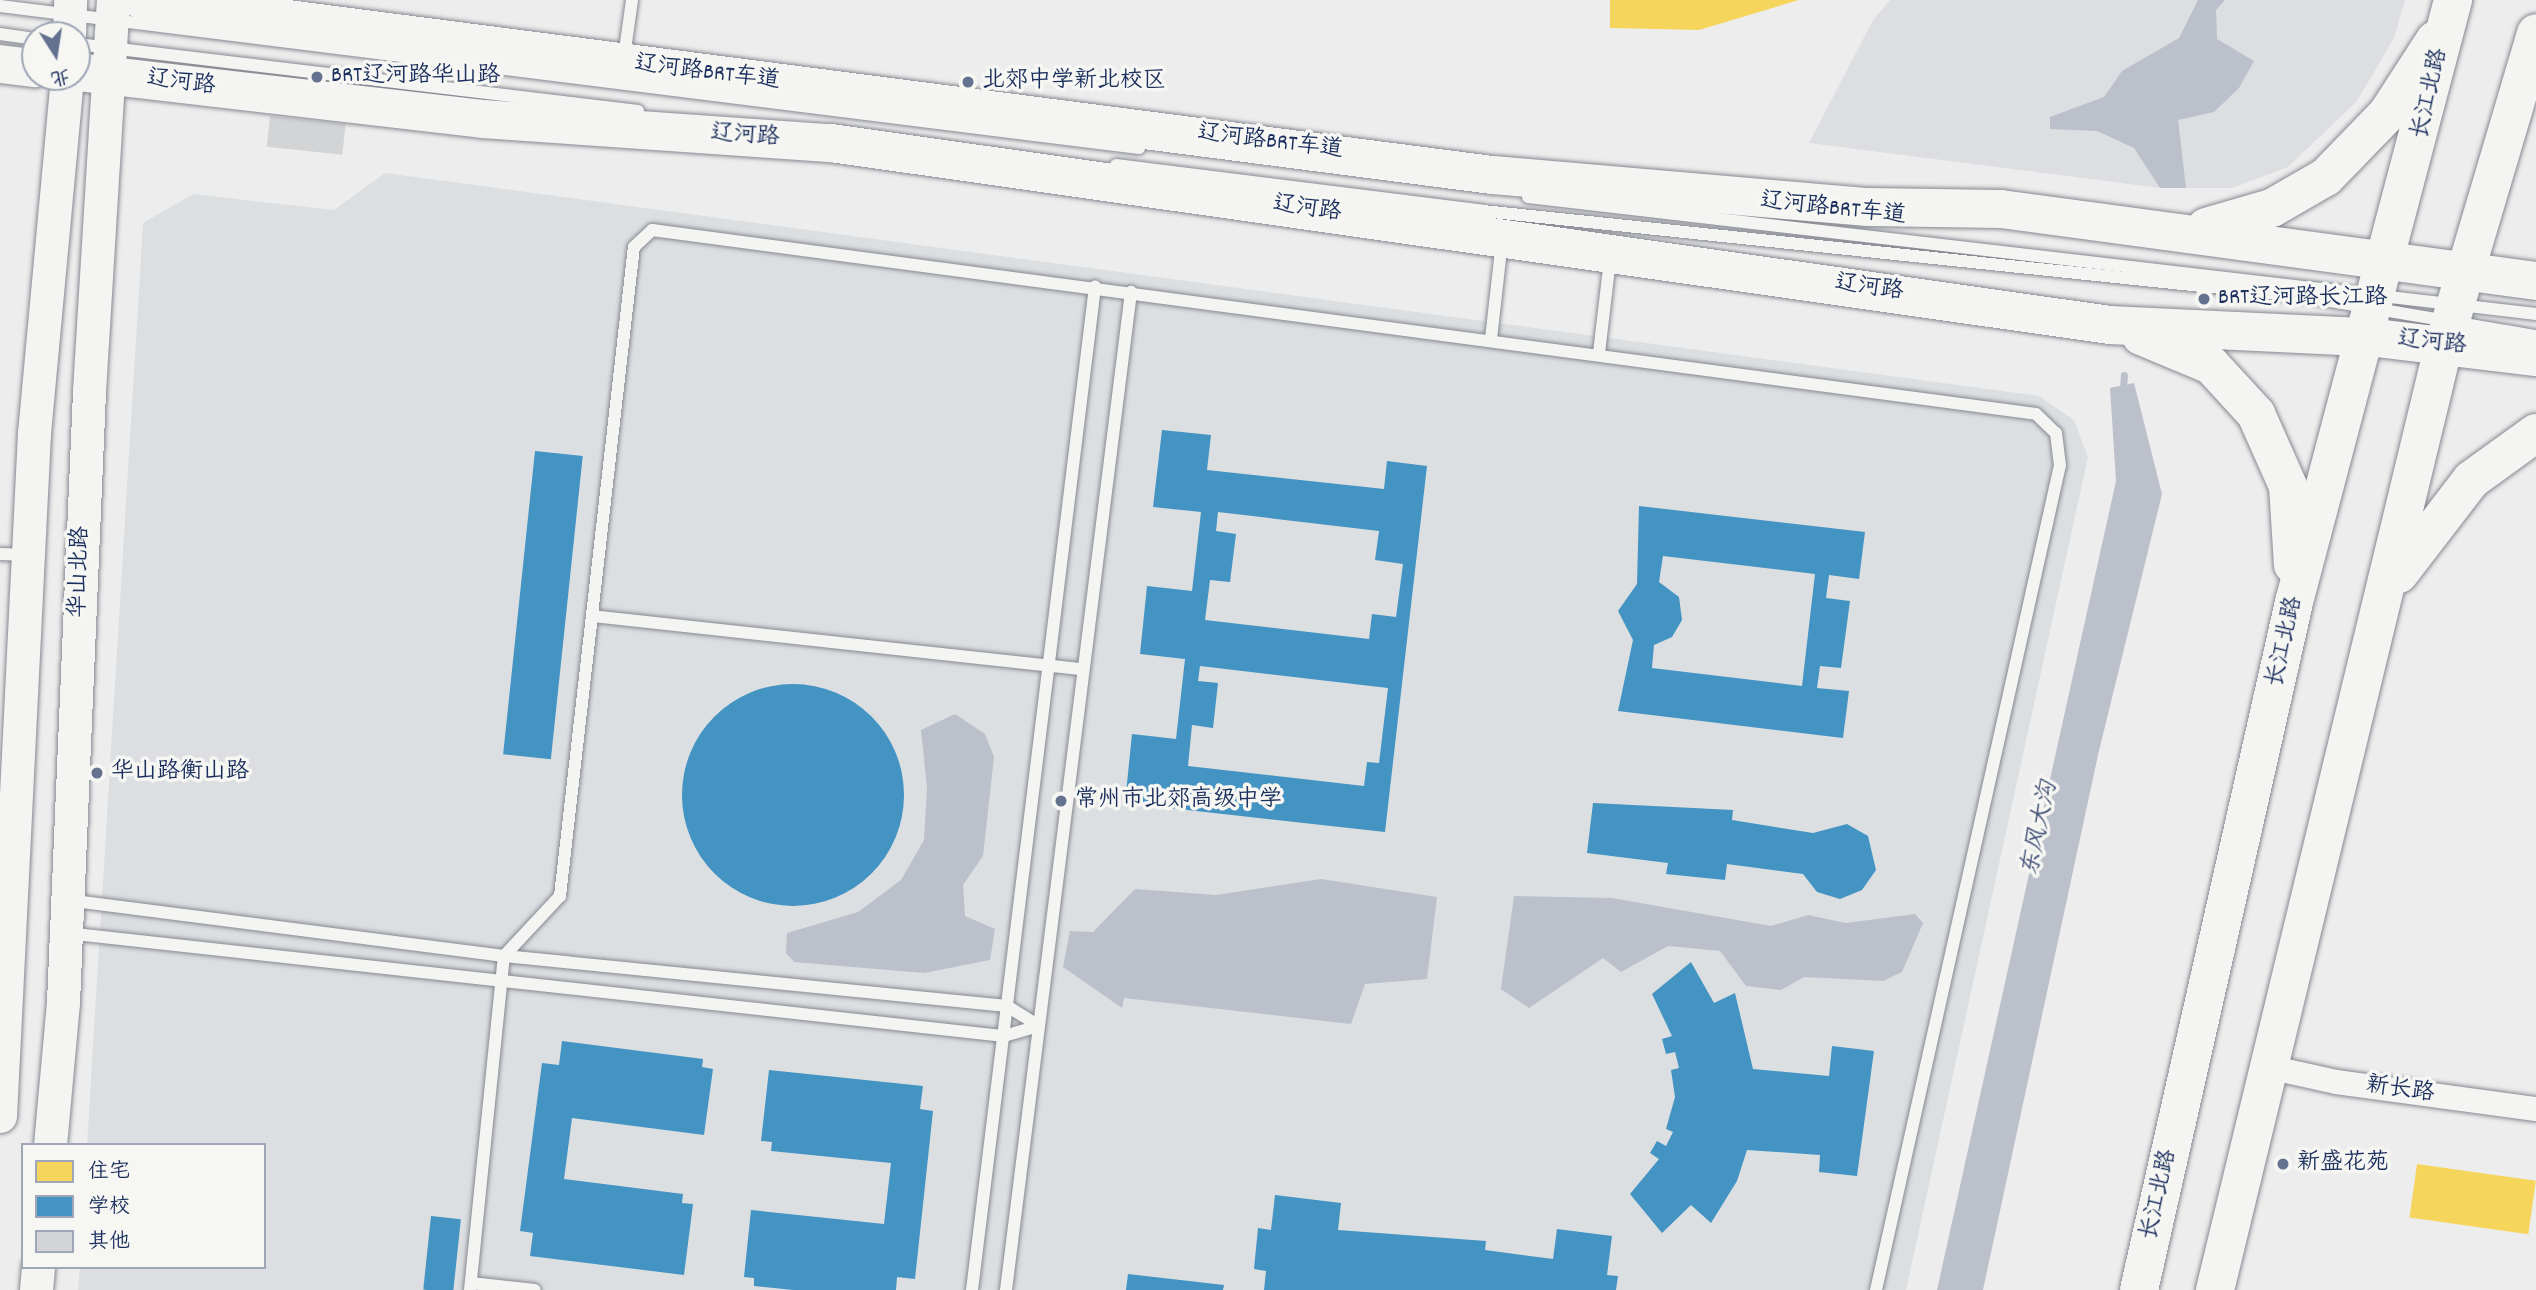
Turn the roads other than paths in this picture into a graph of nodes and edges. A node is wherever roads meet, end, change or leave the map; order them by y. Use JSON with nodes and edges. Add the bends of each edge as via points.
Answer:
{"nodes":[{"id":1,"x":632,"y":0,"type":"edge"},
{"id":2,"x":0,"y":6,"type":"edge"},
{"id":3,"x":2449,"y":12,"type":"edge"},
{"id":4,"x":63,"y":21,"type":"edge"},
{"id":5,"x":91,"y":30,"type":"edge"},
{"id":6,"x":91,"y":30,"type":"edge"},
{"id":7,"x":0,"y":34,"type":"edge"},
{"id":8,"x":110,"y":36,"type":"edge"},
{"id":9,"x":21,"y":37,"type":"edge"},
{"id":10,"x":2535,"y":44,"type":"edge"},
{"id":11,"x":0,"y":64,"type":"edge"},
{"id":12,"x":623,"y":65,"type":"junction"},
{"id":13,"x":21,"y":66,"type":"edge"},
{"id":14,"x":65,"y":91,"type":"edge"},
{"id":15,"x":659,"y":113,"type":"dead end"},
{"id":16,"x":686,"y":116,"type":"dead end"},
{"id":17,"x":1149,"y":150,"type":"dead end"},
{"id":18,"x":1033,"y":155,"type":"dead end"},
{"id":19,"x":1101,"y":163,"type":"dead end"},
{"id":20,"x":1506,"y":194,"type":"dead end"},
{"id":21,"x":2188,"y":229,"type":"junction"},
{"id":22,"x":1503,"y":237,"type":"junction"},
{"id":23,"x":1610,"y":253,"type":"junction"},
{"id":24,"x":2536,"y":281,"type":"edge"},
{"id":25,"x":1096,"y":287,"type":"junction"},
{"id":26,"x":1131,"y":292,"type":"junction"},
{"id":27,"x":2378,"y":300,"type":"junction"},
{"id":28,"x":2454,"y":311,"type":"junction"},
{"id":29,"x":2536,"y":314,"type":"edge"},
{"id":30,"x":2164,"y":336,"type":"junction"},
{"id":31,"x":2536,"y":336,"type":"edge"},
{"id":32,"x":1491,"y":339,"type":"junction"},
{"id":33,"x":1599,"y":353,"type":"junction"},
{"id":34,"x":2536,"y":357,"type":"edge"},
{"id":35,"x":2536,"y":433,"type":"edge"},
{"id":36,"x":14,"y":555,"type":"edge"},
{"id":37,"x":2387,"y":590,"type":"junction"},
{"id":38,"x":2294,"y":602,"type":"junction"},
{"id":39,"x":592,"y":616,"type":"junction"},
{"id":40,"x":1049,"y":664,"type":"junction"},
{"id":41,"x":1083,"y":669,"type":"junction"},
{"id":42,"x":67,"y":900,"type":"junction"},
{"id":43,"x":66,"y":933,"type":"junction"},
{"id":44,"x":504,"y":956,"type":"junction"},
{"id":45,"x":501,"y":983,"type":"junction"},
{"id":46,"x":1007,"y":1006,"type":"junction"},
{"id":47,"x":1039,"y":1026,"type":"junction"},
{"id":48,"x":1003,"y":1036,"type":"junction"},
{"id":49,"x":2264,"y":1066,"type":"junction"},
{"id":50,"x":2536,"y":1109,"type":"edge"},
{"id":51,"x":0,"y":1116,"type":"edge"},
{"id":52,"x":50,"y":1143,"type":"edge"},
{"id":53,"x":38,"y":1269,"type":"edge"},
{"id":54,"x":471,"y":1286,"type":"edge"},
{"id":55,"x":36,"y":1290,"type":"edge"},
{"id":56,"x":536,"y":1290,"type":"edge"},
{"id":57,"x":972,"y":1290,"type":"edge"},
{"id":58,"x":1006,"y":1290,"type":"edge"},
{"id":59,"x":1876,"y":1290,"type":"edge"},
{"id":60,"x":2139,"y":1290,"type":"edge"},
{"id":61,"x":2215,"y":1290,"type":"edge"}],
"edges":[{"from":1,"to":12,"type":"lane"},
{"from":2,"to":4,"type":"lane","name":"辽河路BRT车道"},
{"from":3,"to":21,"type":"main road","via":[[2387,114],[2326,177],[2272,208]]},
{"from":3,"to":27,"type":"main road","name":"长江北路"},
{"from":5,"to":8,"type":"lane","name":"辽河路BRT车道"},
{"from":6,"to":8,"type":"lane","name":"辽河路BRT车道"},
{"from":7,"to":9,"type":"lane"},
{"from":8,"to":12,"type":"main road","name":"辽河路"},
{"from":8,"to":15,"type":"lane","name":"辽河路BRT车道"},
{"from":8,"to":17,"type":"lane","name":"辽河路BRT车道"},
{"from":8,"to":22,"type":"main road","name":"辽河路","via":[[484,120],[831,143]]},
{"from":8,"to":42,"type":"main road","name":"华山北路"},
{"from":10,"to":28,"type":"main road"},
{"from":11,"to":13,"type":"main road"},
{"from":12,"to":21,"type":"main road","name":"辽河路","via":[[1493,176]]},
{"from":14,"to":36,"type":"main road"},
{"from":16,"to":18,"type":"lane","name":"辽河路BRT车道"},
{"from":19,"to":27,"type":"lane","name":"辽河路BRT车道","via":[[1483,211]]},
{"from":20,"to":27,"type":"lane","name":"辽河路BRT车道","via":[[2182,268]]},
{"from":21,"to":27,"type":"main road","name":"辽河路"},
{"from":22,"to":23,"type":"main road","name":"辽河路"},
{"from":22,"to":32,"type":"lane"},
{"from":23,"to":30,"type":"main road","name":"辽河路"},
{"from":23,"to":33,"type":"lane"},
{"from":24,"to":28,"type":"main road","name":"辽河路"},
{"from":25,"to":26,"type":"lane"},
{"from":25,"to":39,"type":"lane","via":[[652,230],[634,247]]},
{"from":25,"to":40,"type":"lane"},
{"from":26,"to":32,"type":"lane"},
{"from":26,"to":41,"type":"lane"},
{"from":27,"to":28,"type":"main road","name":"辽河路"},
{"from":27,"to":28,"type":"main road","name":"辽河路"},
{"from":27,"to":30,"type":"main road","name":"辽河路"},
{"from":27,"to":38,"type":"main road","name":"长江北路"},
{"from":28,"to":29,"type":"lane"},
{"from":28,"to":31,"type":"lane"},
{"from":28,"to":34,"type":"main road","name":"辽河路"},
{"from":28,"to":37,"type":"main road"},
{"from":30,"to":38,"type":"main road","via":[[2220,373],[2256,414],[2277,452],[2288,486]]},
{"from":32,"to":33,"type":"lane"},
{"from":33,"to":59,"type":"lane","via":[[2036,414],[2056,433],[2060,464]]},
{"from":35,"to":37,"type":"main road","via":[[2470,480]]},
{"from":36,"to":51,"type":"main road"},
{"from":37,"to":49,"type":"main road"},
{"from":38,"to":60,"type":"main road","name":"长江北路"},
{"from":39,"to":40,"type":"lane"},
{"from":39,"to":44,"type":"lane","via":[[560,896]]},
{"from":40,"to":41,"type":"lane"},
{"from":40,"to":46,"type":"lane"},
{"from":41,"to":47,"type":"lane"},
{"from":42,"to":43,"type":"main road","name":"华山北路"},
{"from":42,"to":44,"type":"lane"},
{"from":43,"to":45,"type":"lane"},
{"from":43,"to":52,"type":"main road","name":"华山北路"},
{"from":44,"to":45,"type":"lane"},
{"from":44,"to":46,"type":"lane"},
{"from":45,"to":48,"type":"lane"},
{"from":45,"to":54,"type":"lane"},
{"from":46,"to":47,"type":"lane"},
{"from":46,"to":48,"type":"lane"},
{"from":47,"to":48,"type":"lane"},
{"from":47,"to":58,"type":"lane"},
{"from":48,"to":57,"type":"lane"},
{"from":49,"to":50,"type":"street","name":"新长路"},
{"from":49,"to":61,"type":"main road"},
{"from":53,"to":55,"type":"main road"},
{"from":54,"to":56,"type":"lane"}]}
